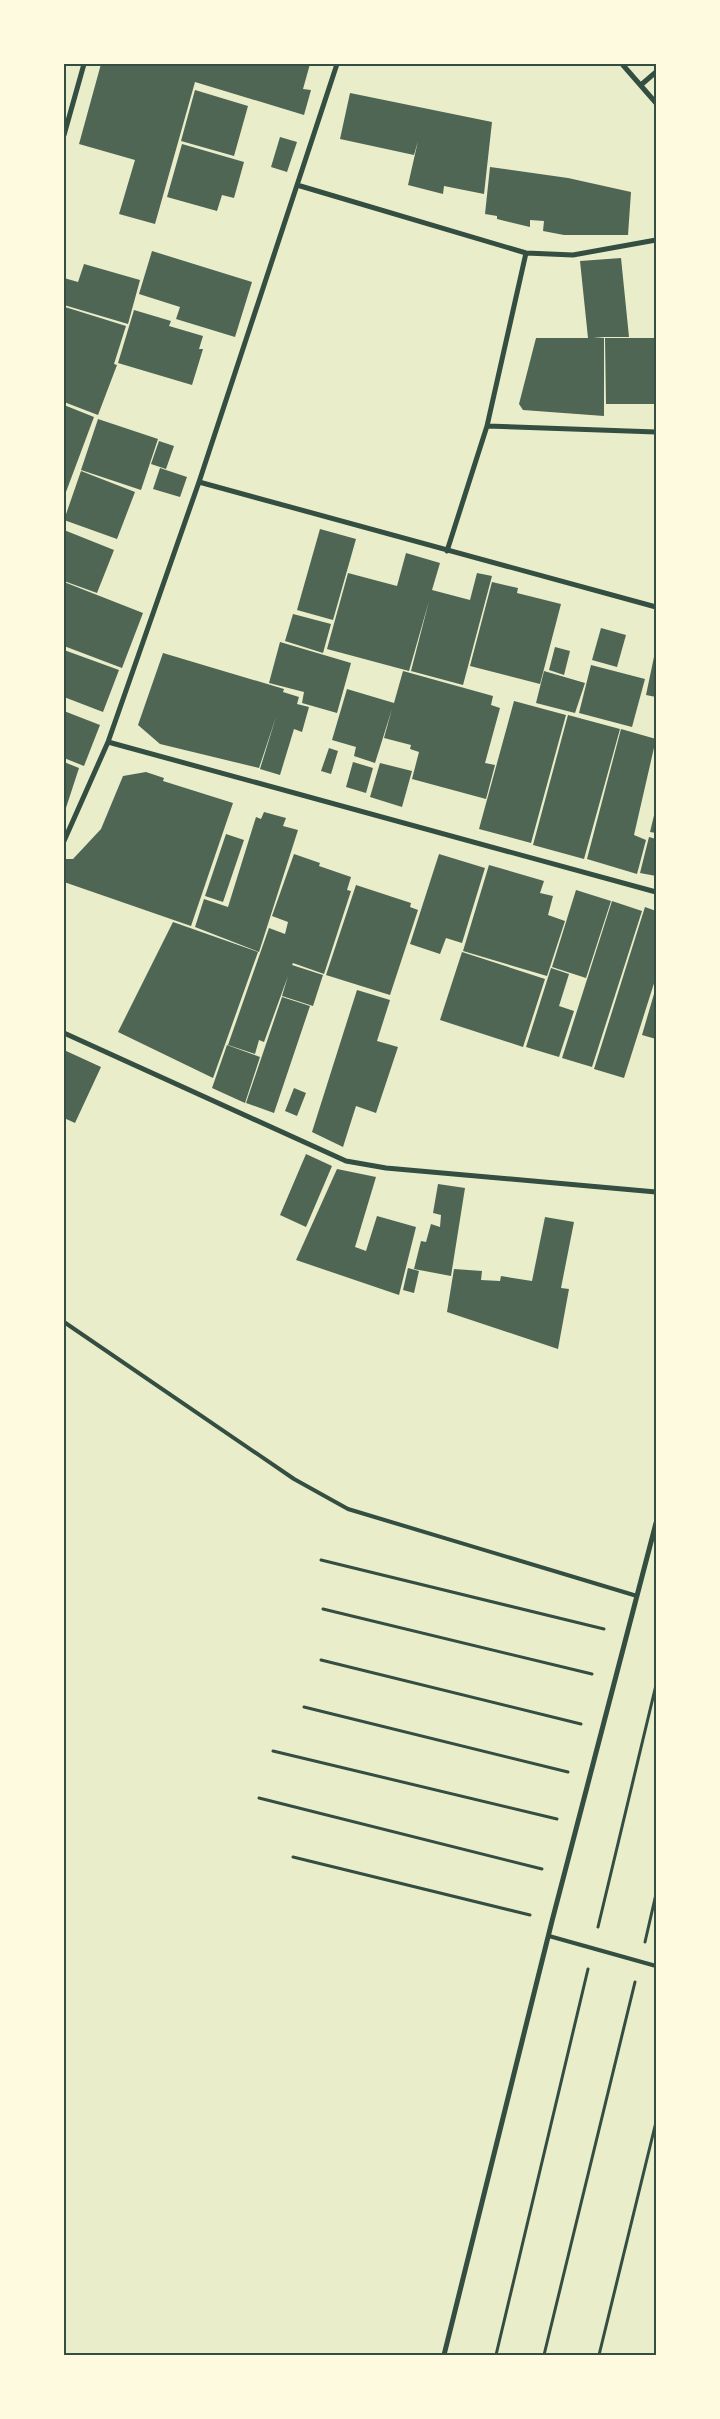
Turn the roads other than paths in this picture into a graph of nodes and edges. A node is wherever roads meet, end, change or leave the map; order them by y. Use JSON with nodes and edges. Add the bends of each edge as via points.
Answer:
{"nodes":[{"id":1,"x":84,"y":64,"type":"edge"},
{"id":2,"x":337,"y":64,"type":"edge"},
{"id":3,"x":622,"y":64,"type":"edge"},
{"id":4,"x":656,"y":72,"type":"edge"},
{"id":5,"x":642,"y":84,"type":"junction"},
{"id":6,"x":656,"y":103,"type":"edge"},
{"id":7,"x":64,"y":135,"type":"edge"},
{"id":8,"x":297,"y":185,"type":"junction"},
{"id":9,"x":656,"y":240,"type":"edge"},
{"id":10,"x":526,"y":253,"type":"junction"},
{"id":11,"x":487,"y":426,"type":"junction"},
{"id":12,"x":656,"y":432,"type":"edge"},
{"id":13,"x":199,"y":482,"type":"junction"},
{"id":14,"x":448,"y":551,"type":"junction"},
{"id":15,"x":656,"y":607,"type":"edge"},
{"id":16,"x":108,"y":742,"type":"junction"},
{"id":17,"x":64,"y":841,"type":"edge"},
{"id":18,"x":656,"y":892,"type":"edge"},
{"id":19,"x":64,"y":1032,"type":"edge"},
{"id":20,"x":656,"y":1192,"type":"edge"},
{"id":21,"x":64,"y":1322,"type":"edge"},
{"id":22,"x":656,"y":1523,"type":"edge"},
{"id":23,"x":637,"y":1596,"type":"junction"},
{"id":24,"x":548,"y":1936,"type":"junction"},
{"id":25,"x":656,"y":1966,"type":"edge"},
{"id":26,"x":444,"y":2355,"type":"edge"}],
"edges":[{"from":1,"to":7,"type":"street"},
{"from":2,"to":8,"type":"street"},
{"from":3,"to":5,"type":"street"},
{"from":4,"to":5,"type":"street"},
{"from":5,"to":6,"type":"street"},
{"from":8,"to":10,"type":"street"},
{"from":8,"to":13,"type":"street"},
{"from":9,"to":10,"type":"street","via":[[573,255]]},
{"from":10,"to":11,"type":"street"},
{"from":11,"to":12,"type":"street"},
{"from":11,"to":14,"type":"street"},
{"from":13,"to":14,"type":"street"},
{"from":13,"to":16,"type":"street"},
{"from":14,"to":15,"type":"street"},
{"from":16,"to":17,"type":"street"},
{"from":16,"to":18,"type":"street"},
{"from":19,"to":20,"type":"street","via":[[346,1160],[386,1168]]},
{"from":21,"to":23,"type":"lane","via":[[294,1479],[348,1510]]},
{"from":22,"to":23,"type":"street"},
{"from":23,"to":24,"type":"street"},
{"from":24,"to":25,"type":"lane"},
{"from":24,"to":26,"type":"street"}]}
